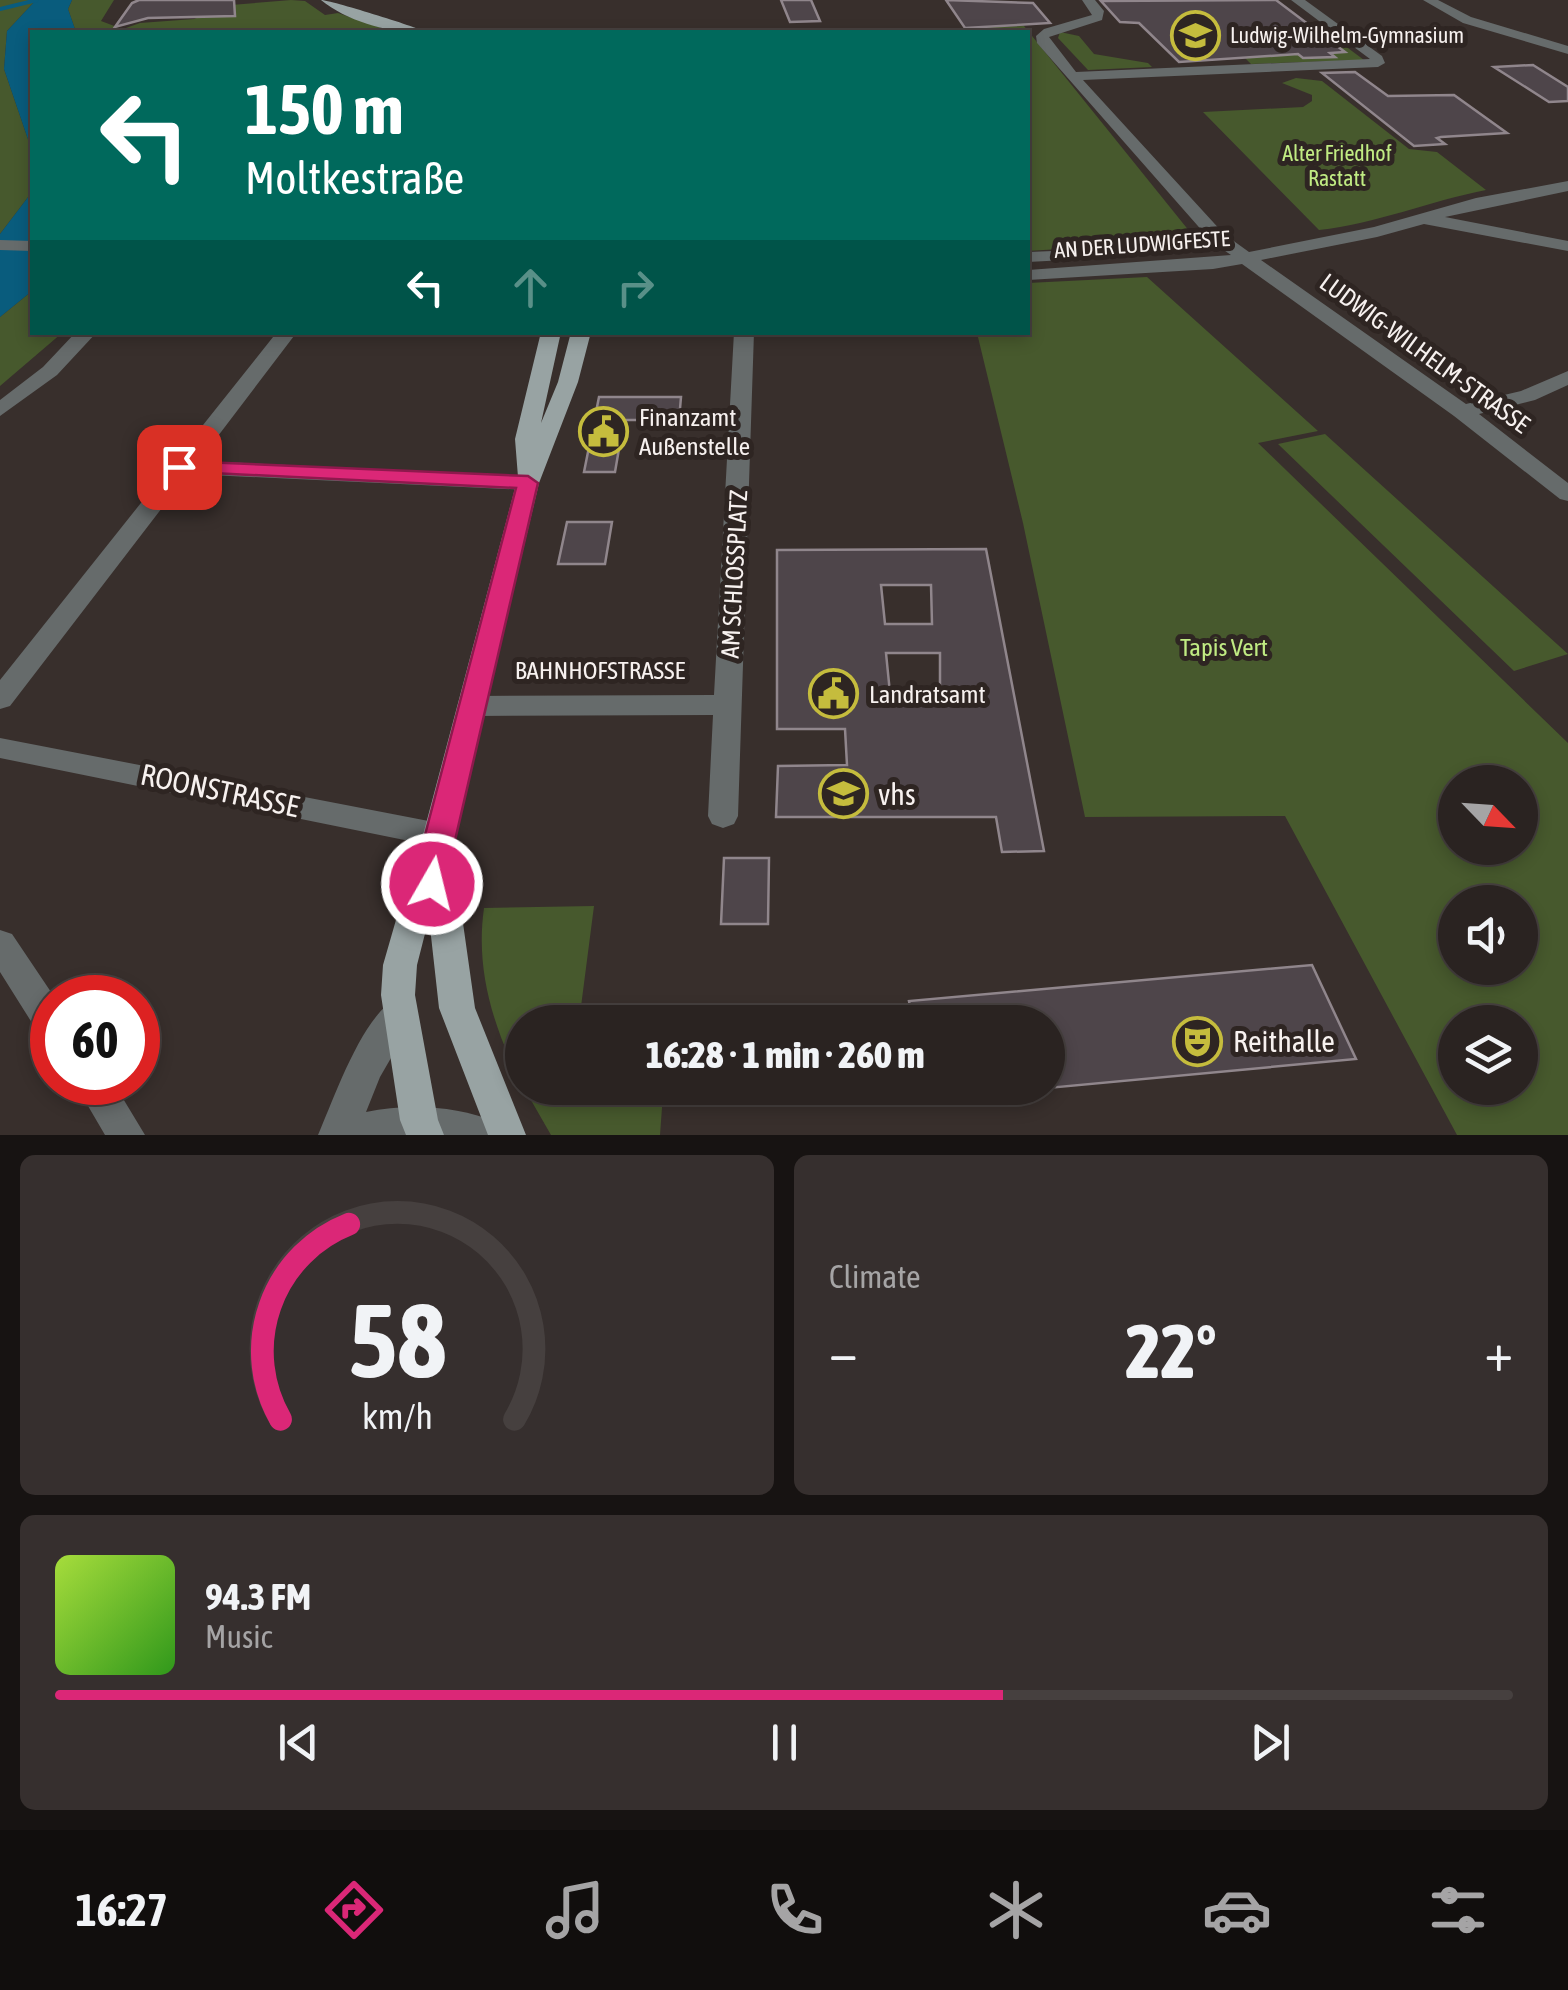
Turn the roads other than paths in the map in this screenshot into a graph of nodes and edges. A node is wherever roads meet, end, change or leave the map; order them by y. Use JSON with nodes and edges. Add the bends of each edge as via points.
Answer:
{"nodes":[{"id":1,"x":327,"y":0,"type":"edge"},
{"id":2,"x":1088,"y":0,"type":"edge"},
{"id":3,"x":1297,"y":0,"type":"edge"},
{"id":4,"x":1429,"y":0,"type":"edge"},
{"id":5,"x":412,"y":30,"type":"edge"},
{"id":6,"x":1568,"y":50,"type":"edge"},
{"id":7,"x":1070,"y":76,"type":"junction"},
{"id":8,"x":1568,"y":186,"type":"edge"},
{"id":9,"x":1444,"y":212,"type":"junction"},
{"id":10,"x":1423,"y":219,"type":"junction"},
{"id":11,"x":1494,"y":233,"type":"junction"},
{"id":12,"x":0,"y":245,"type":"edge"},
{"id":13,"x":30,"y":246,"type":"edge"},
{"id":14,"x":1568,"y":246,"type":"edge"},
{"id":15,"x":1238,"y":253,"type":"junction"},
{"id":16,"x":1030,"y":257,"type":"edge"},
{"id":17,"x":1030,"y":275,"type":"edge"},
{"id":18,"x":85,"y":335,"type":"edge"},
{"id":19,"x":286,"y":335,"type":"edge"},
{"id":20,"x":550,"y":335,"type":"edge"},
{"id":21,"x":580,"y":335,"type":"edge"},
{"id":22,"x":744,"y":335,"type":"edge"},
{"id":23,"x":1568,"y":377,"type":"edge"},
{"id":24,"x":0,"y":410,"type":"edge"},
{"id":25,"x":1462,"y":411,"type":"junction"},
{"id":26,"x":179,"y":467,"type":"junction"},
{"id":27,"x":528,"y":483,"type":"junction"},
{"id":28,"x":1568,"y":494,"type":"edge"},
{"id":29,"x":0,"y":699,"type":"edge"},
{"id":30,"x":728,"y":705,"type":"junction"},
{"id":31,"x":473,"y":706,"type":"junction"},
{"id":32,"x":0,"y":748,"type":"edge"},
{"id":33,"x":723,"y":816,"type":"dead end"},
{"id":34,"x":439,"y":835,"type":"junction"},
{"id":35,"x":432,"y":884,"type":"junction"},
{"id":36,"x":0,"y":944,"type":"edge"},
{"id":37,"x":30,"y":990,"type":"edge"},
{"id":38,"x":399,"y":1012,"type":"junction"},
{"id":39,"x":107,"y":1105,"type":"edge"},
{"id":40,"x":422,"y":1128,"type":"edge"},
{"id":41,"x":126,"y":1135,"type":"edge"},
{"id":42,"x":340,"y":1135,"type":"edge"},
{"id":43,"x":484,"y":1135,"type":"edge"},
{"id":44,"x":508,"y":1135,"type":"edge"}],
"edges":[{"from":1,"to":5,"type":"main road","via":[[359,17]]},
{"from":2,"to":7,"type":"street","name":"LUDWIG-WILHELM-STRASSE","via":[[1098,17],[1053,30],[1042,40]]},
{"from":3,"to":7,"type":"street","via":[[1378,62]]},
{"from":4,"to":6,"type":"street","via":[[1467,20]]},
{"from":7,"to":15,"type":"street","name":"LUDWIG-WILHELM-STRASSE"},
{"from":8,"to":9,"type":"street","name":"AN DER LUDWIGFESTE"},
{"from":9,"to":10,"type":"street","name":"AN DER LUDWIGFESTE"},
{"from":9,"to":11,"type":"street"},
{"from":10,"to":11,"type":"street"},
{"from":10,"to":15,"type":"street","name":"AN DER LUDWIGFESTE"},
{"from":11,"to":14,"type":"street"},
{"from":12,"to":13,"type":"street"},
{"from":15,"to":16,"type":"street","name":"AN DER LUDWIGFESTE"},
{"from":15,"to":17,"type":"street","name":"AN DER LUDWIGFESTE","via":[[1180,268]]},
{"from":15,"to":25,"type":"street","name":"LUDWIG-WILHELM-STRASSE"},
{"from":18,"to":24,"type":"street"},
{"from":19,"to":26,"type":"street"},
{"from":20,"to":27,"type":"main road","name":"BAHNHOFSTRASSE","via":[[526,439]]},
{"from":21,"to":27,"type":"main road","name":"BAHNHOFSTRASSE"},
{"from":22,"to":30,"type":"street","name":"AM SCHLOSSPLATZ"},
{"from":23,"to":25,"type":"street","via":[[1528,396]]},
{"from":25,"to":28,"type":"street","name":"LUDWIG-WILHELM-STRASSE"},
{"from":26,"to":27,"type":"street"},
{"from":26,"to":29,"type":"street"},
{"from":27,"to":31,"type":"main road","name":"BAHNHOFSTRASSE"},
{"from":30,"to":31,"type":"street","name":"BAHNHOFSTRASSE"},
{"from":30,"to":33,"type":"street","name":"AM SCHLOSSPLATZ"},
{"from":31,"to":34,"type":"main road","name":"BAHNHOFSTRASSE"},
{"from":32,"to":34,"type":"street","name":"ROONSTRASSE"},
{"from":34,"to":35,"type":"main road","name":"BAHNHOFSTRASSE"},
{"from":35,"to":38,"type":"main road","name":"BAHNHOFSTRASSE","via":[[416,906],[400,965]]},
{"from":35,"to":44,"type":"main road","name":"BAHNHOFSTRASSE","via":[[444,902],[457,1008]]},
{"from":36,"to":37,"type":"street"},
{"from":38,"to":40,"type":"main road","name":"BAHNHOFSTRASSE"},
{"from":38,"to":42,"type":"street","via":[[365,1068]]},
{"from":39,"to":41,"type":"street"},
{"from":40,"to":42,"type":"street","via":[[380,1125]]},
{"from":40,"to":43,"type":"street"}]}
